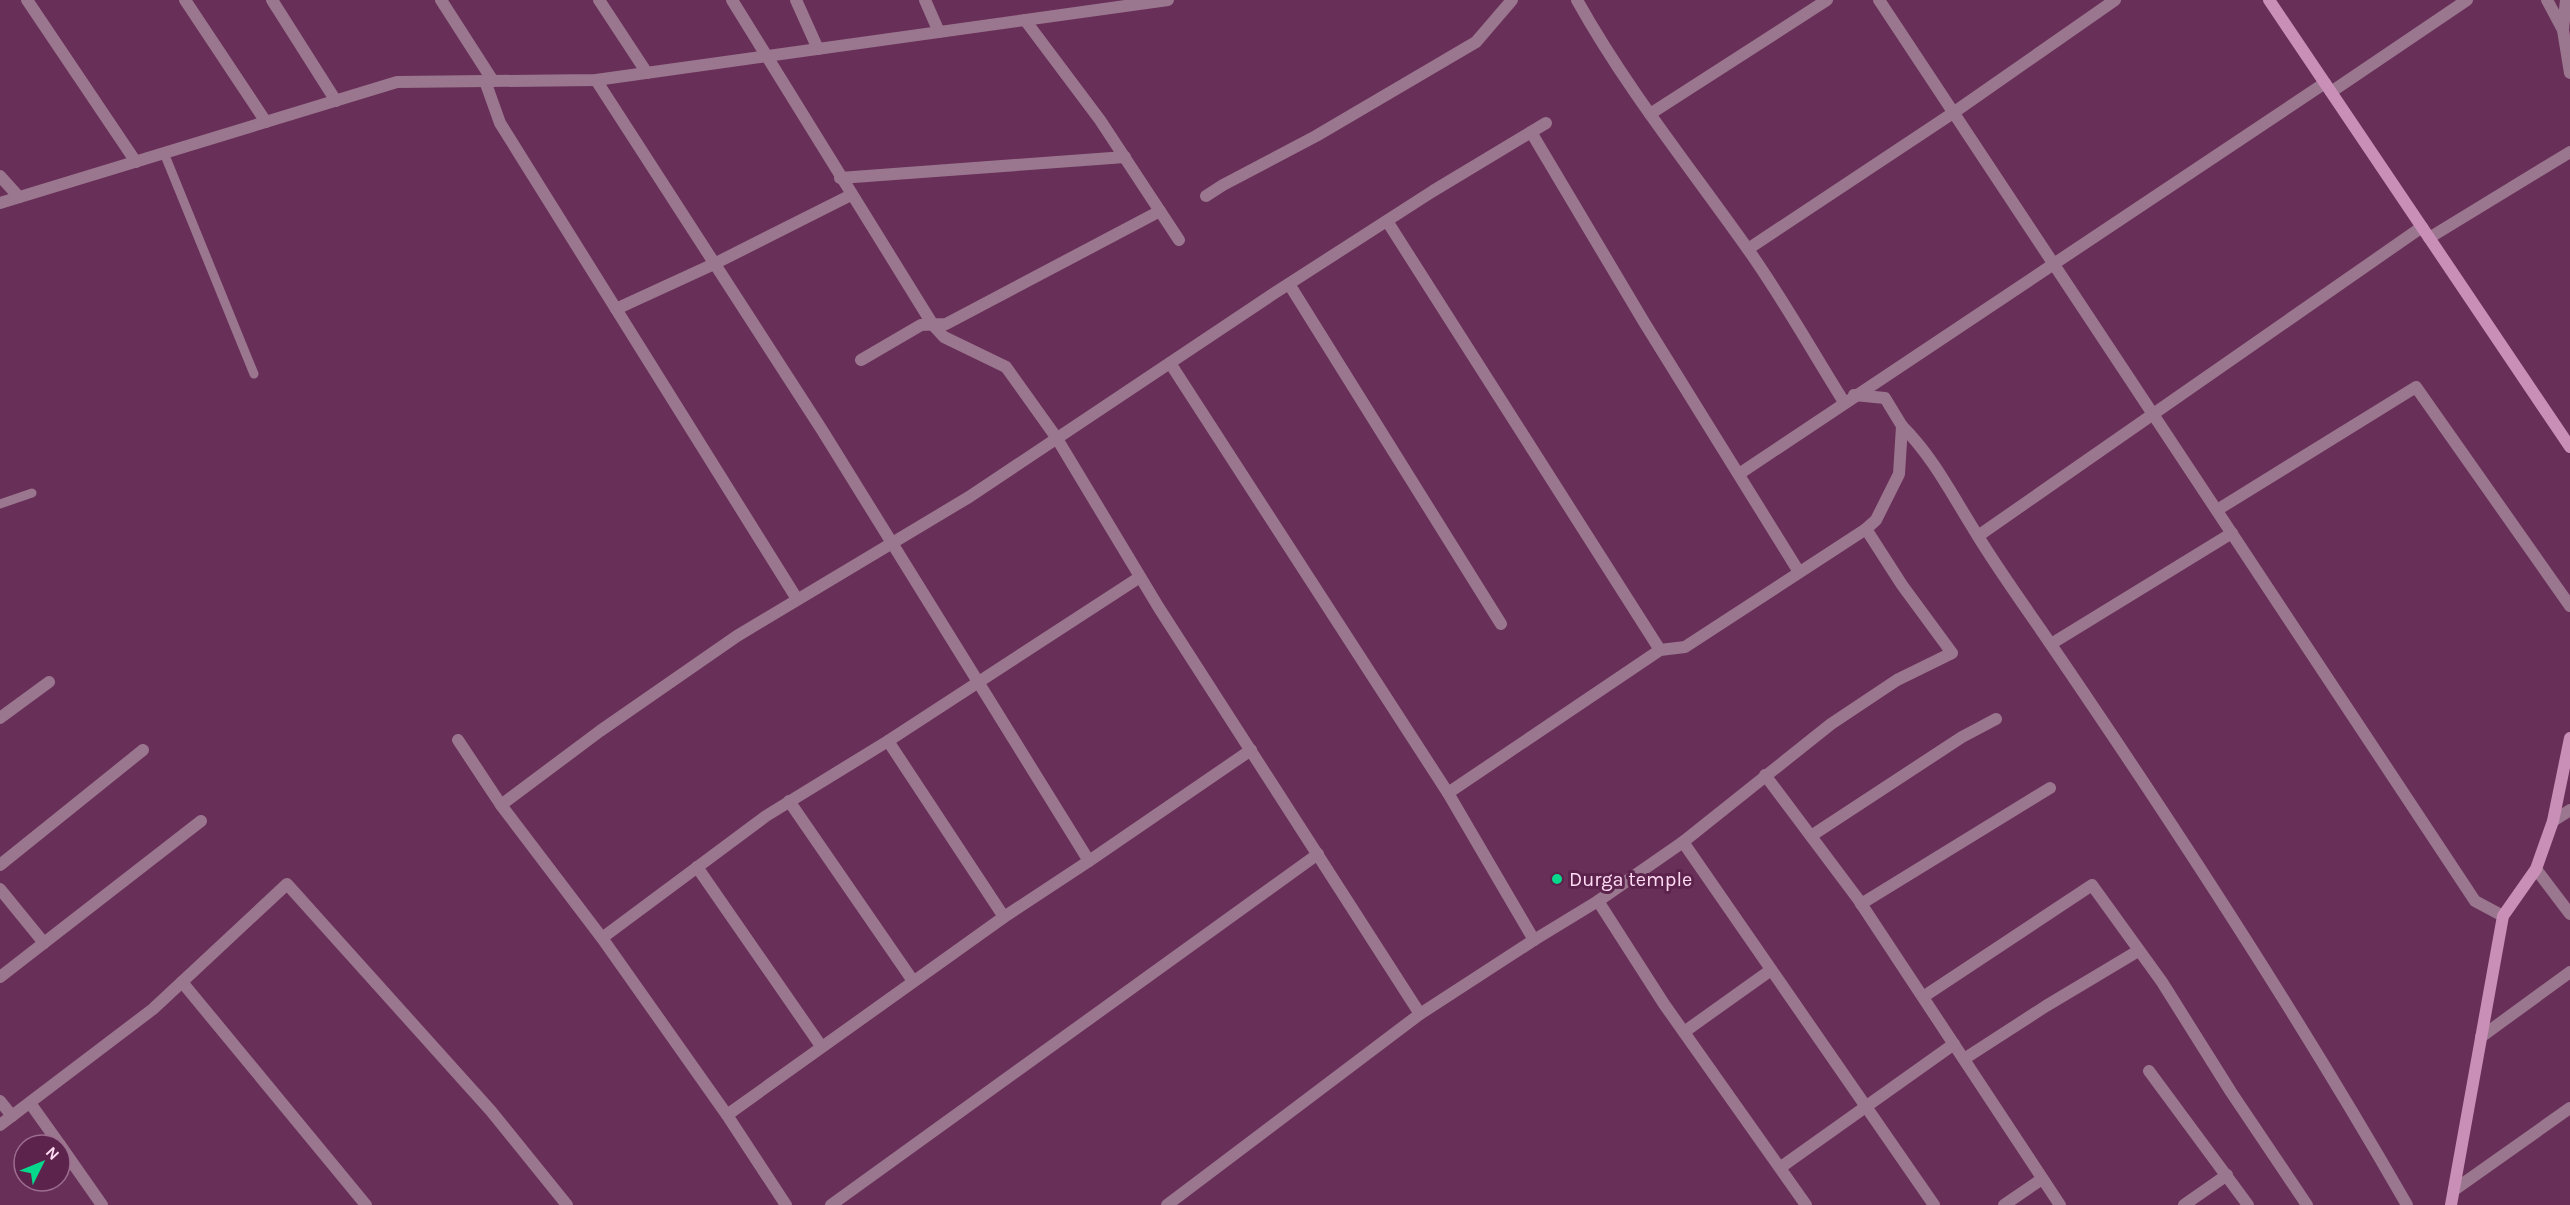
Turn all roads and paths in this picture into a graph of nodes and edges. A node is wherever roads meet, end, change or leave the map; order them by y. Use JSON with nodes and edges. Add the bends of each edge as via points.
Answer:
{"nodes":[{"id":1,"x":27,"y":0,"type":"edge"},
{"id":2,"x":184,"y":0,"type":"edge"},
{"id":3,"x":272,"y":0,"type":"edge"},
{"id":4,"x":441,"y":0,"type":"edge"},
{"id":5,"x":599,"y":0,"type":"edge"},
{"id":6,"x":732,"y":0,"type":"edge"},
{"id":7,"x":796,"y":0,"type":"edge"},
{"id":8,"x":925,"y":0,"type":"edge"},
{"id":9,"x":1168,"y":0,"type":"edge"},
{"id":10,"x":1512,"y":0,"type":"edge"},
{"id":11,"x":1577,"y":0,"type":"edge"},
{"id":12,"x":1827,"y":0,"type":"edge"},
{"id":13,"x":1879,"y":0,"type":"edge"},
{"id":14,"x":2115,"y":0,"type":"edge"},
{"id":15,"x":2269,"y":0,"type":"edge"},
{"id":16,"x":2467,"y":0,"type":"edge"},
{"id":17,"x":2547,"y":0,"type":"edge"},
{"id":18,"x":2566,"y":0,"type":"edge"},
{"id":19,"x":1025,"y":20,"type":"junction"},
{"id":20,"x":2563,"y":30,"type":"junction"},
{"id":21,"x":939,"y":32,"type":"junction"},
{"id":22,"x":818,"y":49,"type":"junction"},
{"id":23,"x":768,"y":56,"type":"junction"},
{"id":24,"x":647,"y":73,"type":"junction"},
{"id":25,"x":2570,"y":73,"type":"edge"},
{"id":26,"x":596,"y":80,"type":"junction"},
{"id":27,"x":489,"y":81,"type":"junction"},
{"id":28,"x":2328,"y":87,"type":"junction"},
{"id":29,"x":336,"y":101,"type":"junction"},
{"id":30,"x":1953,"y":113,"type":"junction"},
{"id":31,"x":1650,"y":114,"type":"junction"},
{"id":32,"x":266,"y":123,"type":"junction"},
{"id":33,"x":1546,"y":123,"type":"dead end"},
{"id":34,"x":1531,"y":132,"type":"junction"},
{"id":35,"x":2570,"y":152,"type":"edge"},
{"id":36,"x":164,"y":153,"type":"junction"},
{"id":37,"x":1125,"y":157,"type":"junction"},
{"id":38,"x":136,"y":162,"type":"junction"},
{"id":39,"x":0,"y":176,"type":"edge"},
{"id":40,"x":840,"y":178,"type":"junction"},
{"id":41,"x":851,"y":195,"type":"junction"},
{"id":42,"x":1206,"y":196,"type":"dead end"},
{"id":43,"x":19,"y":197,"type":"junction"},
{"id":44,"x":0,"y":203,"type":"edge"},
{"id":45,"x":1160,"y":211,"type":"junction"},
{"id":46,"x":1387,"y":221,"type":"junction"},
{"id":47,"x":2422,"y":227,"type":"junction"},
{"id":48,"x":2429,"y":238,"type":"junction"},
{"id":49,"x":1179,"y":240,"type":"dead end"},
{"id":50,"x":1748,"y":249,"type":"junction"},
{"id":51,"x":714,"y":264,"type":"junction"},
{"id":52,"x":2054,"y":265,"type":"junction"},
{"id":53,"x":1289,"y":284,"type":"junction"},
{"id":54,"x":616,"y":309,"type":"junction"},
{"id":55,"x":933,"y":325,"type":"junction"},
{"id":56,"x":861,"y":360,"type":"dead end"},
{"id":57,"x":1170,"y":363,"type":"junction"},
{"id":58,"x":254,"y":374,"type":"dead end"},
{"id":59,"x":1849,"y":398,"type":"junction"},
{"id":60,"x":2153,"y":414,"type":"junction"},
{"id":61,"x":1902,"y":426,"type":"junction"},
{"id":62,"x":1056,"y":437,"type":"junction"},
{"id":63,"x":2570,"y":447,"type":"edge"},
{"id":64,"x":1739,"y":474,"type":"junction"},
{"id":65,"x":32,"y":493,"type":"dead end"},
{"id":66,"x":0,"y":504,"type":"edge"},
{"id":67,"x":2217,"y":510,"type":"junction"},
{"id":68,"x":1866,"y":529,"type":"junction"},
{"id":69,"x":2232,"y":533,"type":"junction"},
{"id":70,"x":1978,"y":536,"type":"junction"},
{"id":71,"x":892,"y":542,"type":"junction"},
{"id":72,"x":1799,"y":572,"type":"junction"},
{"id":73,"x":1140,"y":577,"type":"junction"},
{"id":74,"x":797,"y":599,"type":"junction"},
{"id":75,"x":2570,"y":606,"type":"edge"},
{"id":76,"x":1501,"y":624,"type":"dead end"},
{"id":77,"x":2051,"y":644,"type":"junction"},
{"id":78,"x":1660,"y":650,"type":"junction"},
{"id":79,"x":49,"y":682,"type":"dead end"},
{"id":80,"x":980,"y":682,"type":"junction"},
{"id":81,"x":0,"y":717,"type":"edge"},
{"id":82,"x":1996,"y":719,"type":"dead end"},
{"id":83,"x":2570,"y":738,"type":"edge"},
{"id":84,"x":458,"y":740,"type":"dead end"},
{"id":85,"x":888,"y":741,"type":"junction"},
{"id":86,"x":144,"y":750,"type":"dead end"},
{"id":87,"x":1251,"y":750,"type":"junction"},
{"id":88,"x":1765,"y":775,"type":"junction"},
{"id":89,"x":2050,"y":788,"type":"dead end"},
{"id":90,"x":1448,"y":792,"type":"junction"},
{"id":91,"x":789,"y":801,"type":"junction"},
{"id":92,"x":501,"y":805,"type":"junction"},
{"id":93,"x":2570,"y":810,"type":"edge"},
{"id":94,"x":201,"y":821,"type":"dead end"},
{"id":95,"x":2553,"y":821,"type":"junction"},
{"id":96,"x":1811,"y":836,"type":"junction"},
{"id":97,"x":1683,"y":842,"type":"junction"},
{"id":98,"x":1318,"y":854,"type":"junction"},
{"id":99,"x":1089,"y":861,"type":"junction"},
{"id":100,"x":0,"y":865,"type":"edge"},
{"id":101,"x":697,"y":867,"type":"junction"},
{"id":102,"x":2536,"y":869,"type":"junction"},
{"id":103,"x":0,"y":889,"type":"edge"},
{"id":104,"x":1598,"y":902,"type":"junction"},
{"id":105,"x":1861,"y":904,"type":"junction"},
{"id":106,"x":2570,"y":914,"type":"edge"},
{"id":107,"x":2503,"y":916,"type":"junction"},
{"id":108,"x":1004,"y":917,"type":"junction"},
{"id":109,"x":602,"y":938,"type":"junction"},
{"id":110,"x":1534,"y":940,"type":"junction"},
{"id":111,"x":44,"y":943,"type":"junction"},
{"id":112,"x":2138,"y":951,"type":"junction"},
{"id":113,"x":1771,"y":970,"type":"junction"},
{"id":114,"x":2570,"y":972,"type":"edge"},
{"id":115,"x":0,"y":977,"type":"edge"},
{"id":116,"x":913,"y":981,"type":"junction"},
{"id":117,"x":182,"y":982,"type":"junction"},
{"id":118,"x":1923,"y":997,"type":"junction"},
{"id":119,"x":1420,"y":1014,"type":"junction"},
{"id":120,"x":1684,"y":1032,"type":"junction"},
{"id":121,"x":2481,"y":1037,"type":"junction"},
{"id":122,"x":1954,"y":1044,"type":"junction"},
{"id":123,"x":822,"y":1046,"type":"junction"},
{"id":124,"x":1964,"y":1059,"type":"junction"},
{"id":125,"x":2149,"y":1071,"type":"dead end"},
{"id":126,"x":0,"y":1101,"type":"edge"},
{"id":127,"x":30,"y":1103,"type":"junction"},
{"id":128,"x":1864,"y":1106,"type":"junction"},
{"id":129,"x":2570,"y":1108,"type":"edge"},
{"id":130,"x":727,"y":1115,"type":"junction"},
{"id":131,"x":12,"y":1116,"type":"junction"},
{"id":132,"x":0,"y":1125,"type":"edge"},
{"id":133,"x":51,"y":1133,"type":"edge"},
{"id":134,"x":72,"y":1162,"type":"edge"},
{"id":135,"x":1780,"y":1167,"type":"junction"},
{"id":136,"x":2227,"y":1175,"type":"junction"},
{"id":137,"x":2042,"y":1179,"type":"junction"},
{"id":138,"x":2454,"y":1190,"type":"junction"},
{"id":139,"x":102,"y":1205,"type":"edge"},
{"id":140,"x":366,"y":1205,"type":"edge"},
{"id":141,"x":567,"y":1205,"type":"edge"},
{"id":142,"x":786,"y":1205,"type":"edge"},
{"id":143,"x":831,"y":1205,"type":"edge"},
{"id":144,"x":1167,"y":1205,"type":"edge"},
{"id":145,"x":1806,"y":1205,"type":"edge"},
{"id":146,"x":1934,"y":1205,"type":"edge"},
{"id":147,"x":2004,"y":1205,"type":"edge"},
{"id":148,"x":2060,"y":1205,"type":"edge"},
{"id":149,"x":2184,"y":1205,"type":"edge"},
{"id":150,"x":2248,"y":1205,"type":"edge"},
{"id":151,"x":2307,"y":1205,"type":"edge"},
{"id":152,"x":2407,"y":1205,"type":"edge"},
{"id":153,"x":2451,"y":1205,"type":"edge"}],
"edges":[{"from":1,"to":38,"type":"street"},
{"from":2,"to":32,"type":"street"},
{"from":3,"to":29,"type":"street"},
{"from":4,"to":27,"type":"street"},
{"from":5,"to":24,"type":"street"},
{"from":6,"to":23,"type":"street"},
{"from":7,"to":22,"type":"street"},
{"from":8,"to":21,"type":"street"},
{"from":9,"to":19,"type":"street"},
{"from":10,"to":42,"type":"street","via":[[1476,42]]},
{"from":11,"to":31,"type":"street","via":[[1602,45]]},
{"from":12,"to":31,"type":"street"},
{"from":13,"to":30,"type":"street"},
{"from":14,"to":30,"type":"street"},
{"from":15,"to":28,"type":"main road"},
{"from":16,"to":28,"type":"street"},
{"from":17,"to":20,"type":"street"},
{"from":18,"to":20,"type":"street"},
{"from":19,"to":21,"type":"street"},
{"from":19,"to":37,"type":"street"},
{"from":20,"to":25,"type":"street"},
{"from":21,"to":22,"type":"street"},
{"from":22,"to":23,"type":"street"},
{"from":23,"to":24,"type":"street"},
{"from":23,"to":40,"type":"street"},
{"from":24,"to":26,"type":"street"},
{"from":26,"to":27,"type":"street"},
{"from":26,"to":51,"type":"street"},
{"from":27,"to":29,"type":"street","via":[[397,82]]},
{"from":27,"to":54,"type":"street","via":[[500,123]]},
{"from":28,"to":47,"type":"main road"},
{"from":28,"to":52,"type":"street"},
{"from":29,"to":32,"type":"street"},
{"from":30,"to":50,"type":"street"},
{"from":30,"to":52,"type":"street"},
{"from":31,"to":50,"type":"street"},
{"from":32,"to":36,"type":"street"},
{"from":33,"to":34,"type":"street"},
{"from":34,"to":46,"type":"street"},
{"from":34,"to":64,"type":"street"},
{"from":35,"to":48,"type":"street"},
{"from":36,"to":38,"type":"street"},
{"from":36,"to":58,"type":"lane"},
{"from":37,"to":40,"type":"street"},
{"from":37,"to":45,"type":"street"},
{"from":38,"to":43,"type":"street"},
{"from":39,"to":43,"type":"street"},
{"from":40,"to":41,"type":"street"},
{"from":41,"to":51,"type":"street"},
{"from":41,"to":55,"type":"street"},
{"from":43,"to":44,"type":"street"},
{"from":45,"to":49,"type":"street"},
{"from":45,"to":55,"type":"street","via":[[946,324]]},
{"from":46,"to":53,"type":"street"},
{"from":46,"to":78,"type":"street"},
{"from":47,"to":48,"type":"main road"},
{"from":47,"to":60,"type":"street"},
{"from":48,"to":63,"type":"main road"},
{"from":50,"to":59,"type":"street"},
{"from":51,"to":54,"type":"street"},
{"from":51,"to":71,"type":"street"},
{"from":52,"to":59,"type":"street"},
{"from":52,"to":60,"type":"street"},
{"from":53,"to":57,"type":"street"},
{"from":53,"to":76,"type":"street"},
{"from":54,"to":74,"type":"street"},
{"from":55,"to":56,"type":"street","via":[[921,326]]},
{"from":55,"to":62,"type":"street","via":[[944,337],[1006,367]]},
{"from":57,"to":62,"type":"street"},
{"from":57,"to":90,"type":"street"},
{"from":59,"to":61,"type":"street","via":[[1885,398]]},
{"from":59,"to":64,"type":"street"},
{"from":60,"to":67,"type":"street"},
{"from":60,"to":70,"type":"street"},
{"from":61,"to":68,"type":"street","via":[[1899,474],[1876,520]]},
{"from":61,"to":70,"type":"street","via":[[1924,448]]},
{"from":62,"to":71,"type":"street","via":[[969,497]]},
{"from":62,"to":73,"type":"street"},
{"from":64,"to":72,"type":"street"},
{"from":65,"to":66,"type":"lane"},
{"from":67,"to":69,"type":"street"},
{"from":67,"to":75,"type":"street","via":[[2416,387]]},
{"from":68,"to":72,"type":"street"},
{"from":68,"to":88,"type":"street","via":[[1952,654],[1897,680]]},
{"from":69,"to":77,"type":"street"},
{"from":69,"to":107,"type":"street","via":[[2475,901]]},
{"from":70,"to":77,"type":"street"},
{"from":71,"to":74,"type":"street"},
{"from":71,"to":80,"type":"street"},
{"from":72,"to":78,"type":"street","via":[[1685,647]]},
{"from":73,"to":80,"type":"street"},
{"from":73,"to":87,"type":"street"},
{"from":74,"to":92,"type":"street","via":[[639,704]]},
{"from":77,"to":152,"type":"street","via":[[2267,974]]},
{"from":78,"to":90,"type":"street"},
{"from":79,"to":81,"type":"street"},
{"from":80,"to":85,"type":"street"},
{"from":80,"to":99,"type":"street"},
{"from":82,"to":96,"type":"street"},
{"from":83,"to":95,"type":"main road"},
{"from":84,"to":92,"type":"street"},
{"from":85,"to":91,"type":"street"},
{"from":85,"to":108,"type":"street"},
{"from":86,"to":100,"type":"street"},
{"from":87,"to":98,"type":"street"},
{"from":87,"to":99,"type":"street"},
{"from":88,"to":96,"type":"street"},
{"from":88,"to":97,"type":"street"},
{"from":89,"to":105,"type":"street"},
{"from":90,"to":110,"type":"street"},
{"from":91,"to":101,"type":"street"},
{"from":91,"to":116,"type":"street"},
{"from":92,"to":109,"type":"street"},
{"from":93,"to":95,"type":"street"},
{"from":94,"to":111,"type":"street"},
{"from":95,"to":102,"type":"main road"},
{"from":96,"to":105,"type":"street"},
{"from":97,"to":104,"type":"street"},
{"from":97,"to":113,"type":"street"},
{"from":98,"to":119,"type":"street"},
{"from":98,"to":143,"type":"street"},
{"from":99,"to":108,"type":"street"},
{"from":101,"to":109,"type":"street"},
{"from":101,"to":123,"type":"street"},
{"from":102,"to":106,"type":"street"},
{"from":102,"to":107,"type":"main road"},
{"from":103,"to":111,"type":"street"},
{"from":104,"to":110,"type":"street"},
{"from":104,"to":120,"type":"street"},
{"from":105,"to":118,"type":"street"},
{"from":107,"to":121,"type":"main road"},
{"from":108,"to":116,"type":"street"},
{"from":109,"to":130,"type":"street"},
{"from":110,"to":119,"type":"street"},
{"from":111,"to":115,"type":"street"},
{"from":112,"to":118,"type":"street","via":[[2092,885]]},
{"from":112,"to":124,"type":"street"},
{"from":112,"to":151,"type":"street"},
{"from":113,"to":120,"type":"street"},
{"from":113,"to":128,"type":"street"},
{"from":114,"to":121,"type":"street"},
{"from":116,"to":123,"type":"street"},
{"from":117,"to":127,"type":"street","via":[[153,1009]]},
{"from":117,"to":140,"type":"street"},
{"from":117,"to":141,"type":"street","via":[[287,884],[491,1111]]},
{"from":118,"to":122,"type":"street"},
{"from":119,"to":144,"type":"street"},
{"from":120,"to":135,"type":"street"},
{"from":121,"to":138,"type":"main road"},
{"from":122,"to":124,"type":"street"},
{"from":122,"to":128,"type":"street"},
{"from":123,"to":130,"type":"street"},
{"from":124,"to":137,"type":"street"},
{"from":125,"to":136,"type":"street"},
{"from":126,"to":131,"type":"street"},
{"from":127,"to":131,"type":"street"},
{"from":127,"to":133,"type":"street"},
{"from":128,"to":135,"type":"street"},
{"from":128,"to":146,"type":"street"},
{"from":129,"to":138,"type":"street"},
{"from":130,"to":142,"type":"street"},
{"from":131,"to":132,"type":"street"},
{"from":134,"to":139,"type":"street"},
{"from":135,"to":145,"type":"street"},
{"from":136,"to":149,"type":"street"},
{"from":136,"to":150,"type":"street"},
{"from":137,"to":147,"type":"street"},
{"from":137,"to":148,"type":"street"},
{"from":138,"to":153,"type":"main road"}]}
